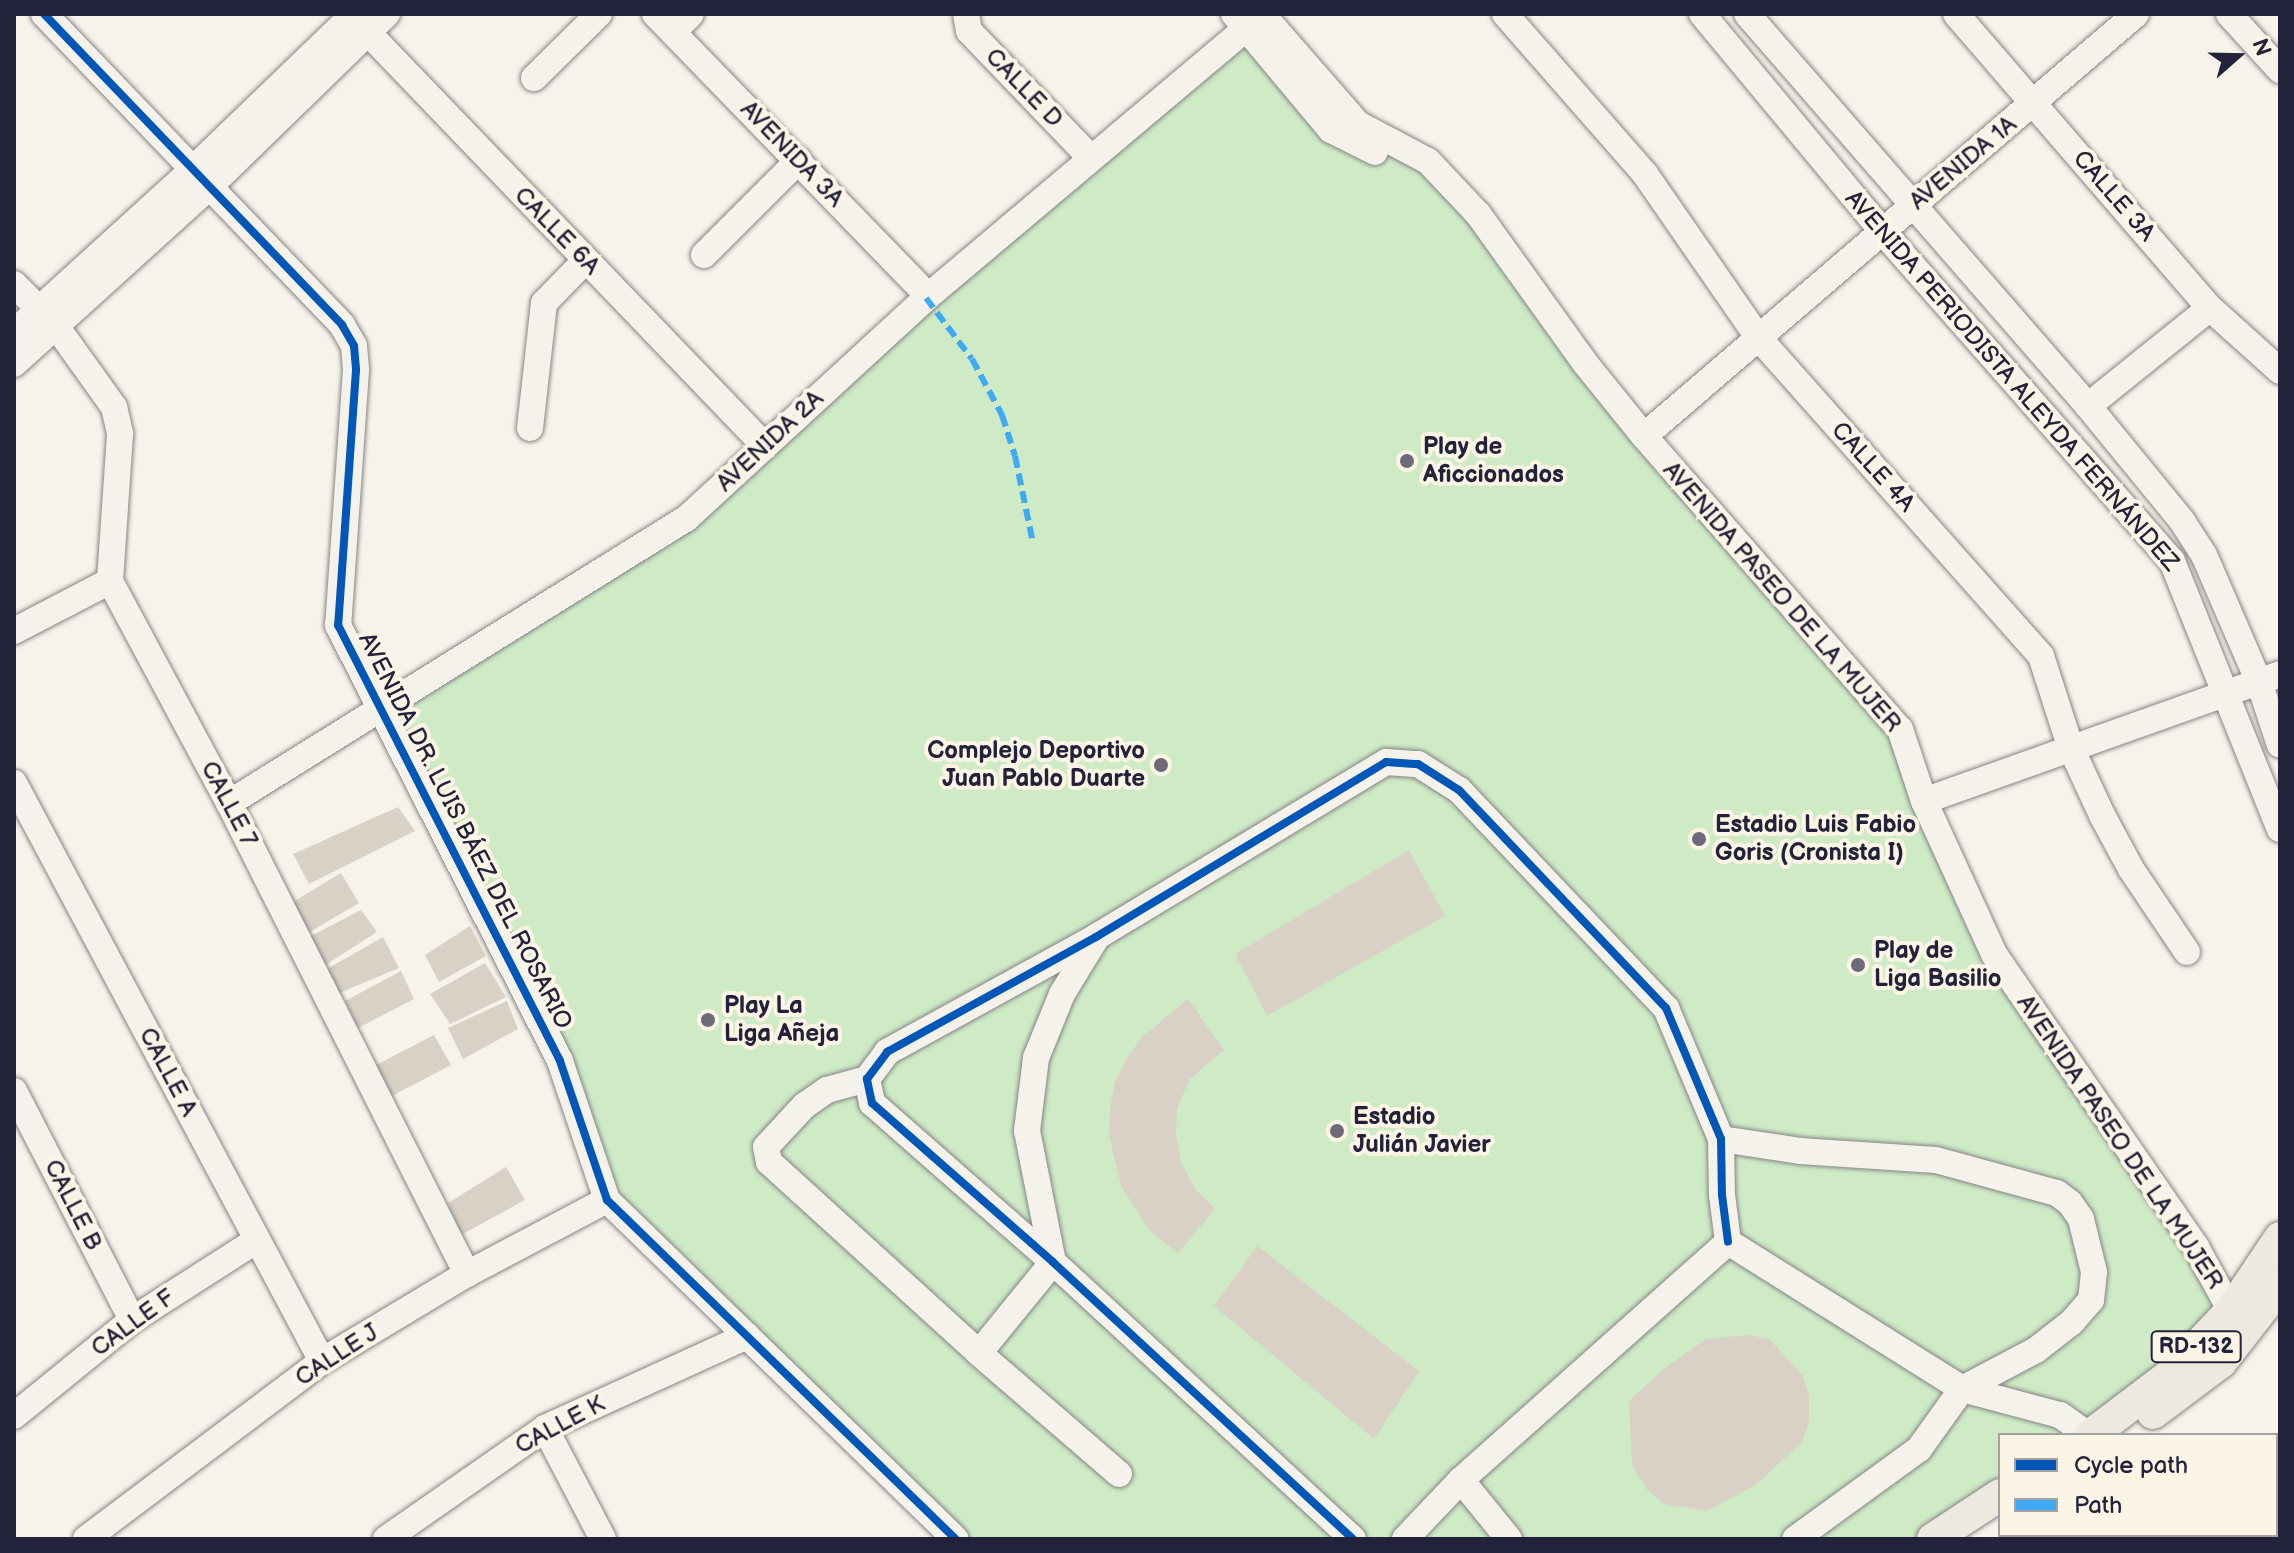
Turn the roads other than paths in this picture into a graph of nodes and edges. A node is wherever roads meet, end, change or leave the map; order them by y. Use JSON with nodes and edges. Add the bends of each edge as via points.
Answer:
{"nodes":[{"id":1,"x":44,"y":14,"type":"edge"},
{"id":2,"x":387,"y":14,"type":"edge"},
{"id":3,"x":599,"y":14,"type":"edge"},
{"id":4,"x":966,"y":14,"type":"edge"},
{"id":5,"x":1505,"y":14,"type":"edge"},
{"id":6,"x":1702,"y":14,"type":"edge"},
{"id":7,"x":1747,"y":14,"type":"edge"},
{"id":8,"x":1956,"y":14,"type":"edge"},
{"id":9,"x":2136,"y":14,"type":"edge"},
{"id":10,"x":2229,"y":14,"type":"edge"},
{"id":11,"x":1254,"y":17,"type":"edge"},
{"id":12,"x":356,"y":19,"type":"edge"},
{"id":13,"x":673,"y":20,"type":"edge"},
{"id":14,"x":2280,"y":70,"type":"edge"},
{"id":15,"x":534,"y":78,"type":"dead end"},
{"id":16,"x":2034,"y":103,"type":"junction"},
{"id":17,"x":1091,"y":158,"type":"junction"},
{"id":18,"x":799,"y":160,"type":"junction"},
{"id":19,"x":201,"y":178,"type":"junction"},
{"id":20,"x":1911,"y":205,"type":"junction"},
{"id":21,"x":1882,"y":231,"type":"junction"},
{"id":22,"x":704,"y":255,"type":"dead end"},
{"id":23,"x":585,"y":261,"type":"junction"},
{"id":24,"x":14,"y":284,"type":"edge"},
{"id":25,"x":928,"y":296,"type":"junction"},
{"id":26,"x":2210,"y":308,"type":"junction"},
{"id":27,"x":47,"y":317,"type":"junction"},
{"id":28,"x":14,"y":332,"type":"edge"},
{"id":29,"x":1758,"y":337,"type":"junction"},
{"id":30,"x":14,"y":364,"type":"edge"},
{"id":31,"x":2280,"y":371,"type":"edge"},
{"id":32,"x":2088,"y":406,"type":"junction"},
{"id":33,"x":530,"y":428,"type":"dead end"},
{"id":34,"x":1644,"y":436,"type":"junction"},
{"id":35,"x":765,"y":446,"type":"junction"},
{"id":36,"x":110,"y":581,"type":"junction"},
{"id":37,"x":14,"y":631,"type":"edge"},
{"id":38,"x":2269,"y":678,"type":"edge"},
{"id":39,"x":2226,"y":691,"type":"junction"},
{"id":40,"x":380,"y":709,"type":"junction"},
{"id":41,"x":2280,"y":745,"type":"edge"},
{"id":42,"x":2070,"y":746,"type":"junction"},
{"id":43,"x":14,"y":783,"type":"edge"},
{"id":44,"x":1924,"y":801,"type":"junction"},
{"id":45,"x":229,"y":803,"type":"junction"},
{"id":46,"x":2280,"y":829,"type":"edge"},
{"id":47,"x":1096,"y":937,"type":"junction"},
{"id":48,"x":2187,"y":952,"type":"dead end"},
{"id":49,"x":867,"y":1079,"type":"junction"},
{"id":50,"x":14,"y":1091,"type":"edge"},
{"id":51,"x":1721,"y":1139,"type":"junction"},
{"id":52,"x":607,"y":1200,"type":"junction"},
{"id":53,"x":2280,"y":1238,"type":"edge"},
{"id":54,"x":257,"y":1240,"type":"junction"},
{"id":55,"x":1728,"y":1242,"type":"junction"},
{"id":56,"x":1053,"y":1262,"type":"junction"},
{"id":57,"x":467,"y":1274,"type":"junction"},
{"id":58,"x":2280,"y":1286,"type":"edge"},
{"id":59,"x":132,"y":1320,"type":"junction"},
{"id":60,"x":2238,"y":1322,"type":"junction"},
{"id":61,"x":747,"y":1336,"type":"junction"},
{"id":62,"x":979,"y":1353,"type":"junction"},
{"id":63,"x":322,"y":1361,"type":"junction"},
{"id":64,"x":1962,"y":1389,"type":"junction"},
{"id":65,"x":14,"y":1416,"type":"edge"},
{"id":66,"x":545,"y":1428,"type":"junction"},
{"id":67,"x":2087,"y":1433,"type":"edge"},
{"id":68,"x":2093,"y":1433,"type":"edge"},
{"id":69,"x":2123,"y":1433,"type":"edge"},
{"id":70,"x":1119,"y":1474,"type":"dead end"},
{"id":71,"x":1461,"y":1480,"type":"junction"},
{"id":72,"x":1998,"y":1496,"type":"edge"},
{"id":73,"x":1998,"y":1521,"type":"edge"},
{"id":74,"x":86,"y":1539,"type":"edge"},
{"id":75,"x":386,"y":1539,"type":"edge"},
{"id":76,"x":603,"y":1539,"type":"edge"},
{"id":77,"x":955,"y":1539,"type":"edge"},
{"id":78,"x":1353,"y":1539,"type":"edge"},
{"id":79,"x":1405,"y":1539,"type":"edge"},
{"id":80,"x":1509,"y":1539,"type":"edge"},
{"id":81,"x":1795,"y":1539,"type":"edge"},
{"id":82,"x":1933,"y":1539,"type":"edge"},
{"id":83,"x":1973,"y":1539,"type":"edge"}],
"edges":[{"from":1,"to":19,"type":"street","name":"AVENIDA DR. LUIS BÁEZ DEL ROSARIO"},
{"from":2,"to":12,"type":"street"},
{"from":3,"to":15,"type":"street"},
{"from":4,"to":17,"type":"street","name":"CALLE D","via":[[969,31]]},
{"from":5,"to":29,"type":"street","name":"CALLE 4A","via":[[1645,174]]},
{"from":6,"to":21,"type":"street","name":"AVENIDA PERIODISTA ALEYDA FERNÁNDEZ"},
{"from":7,"to":20,"type":"street","name":"AVENIDA PERIODISTA ALEYDA FERNÁNDEZ"},
{"from":8,"to":16,"type":"street","name":"CALLE 3A"},
{"from":9,"to":16,"type":"street","name":"AVENIDA 1A"},
{"from":10,"to":14,"type":"street"},
{"from":11,"to":17,"type":"street","name":"AVENIDA 2A"},
{"from":11,"to":34,"type":"street","name":"AVENIDA PASEO DE LA MUJER","via":[[1331,130],[1372,151],[1428,161],[1478,214]]},
{"from":12,"to":19,"type":"street"},
{"from":12,"to":23,"type":"street","name":"CALLE 6A"},
{"from":13,"to":18,"type":"street","name":"AVENIDA 3A"},
{"from":16,"to":20,"type":"street","name":"AVENIDA 1A"},
{"from":16,"to":26,"type":"street","name":"CALLE 3A"},
{"from":17,"to":25,"type":"street","name":"AVENIDA 2A"},
{"from":18,"to":22,"type":"street"},
{"from":18,"to":25,"type":"street","name":"AVENIDA 3A"},
{"from":19,"to":27,"type":"street"},
{"from":19,"to":40,"type":"street","name":"AVENIDA DR. LUIS BÁEZ DEL ROSARIO","via":[[342,325],[354,346],[338,625]]},
{"from":20,"to":21,"type":"street","name":"AVENIDA 1A"},
{"from":20,"to":32,"type":"street","name":"AVENIDA PERIODISTA ALEYDA FERNÁNDEZ"},
{"from":21,"to":29,"type":"street","name":"AVENIDA 1A"},
{"from":21,"to":39,"type":"street","name":"AVENIDA PERIODISTA ALEYDA FERNÁNDEZ","via":[[2172,561]]},
{"from":23,"to":33,"type":"street","via":[[544,303]]},
{"from":23,"to":35,"type":"street","name":"CALLE 6A"},
{"from":24,"to":27,"type":"street"},
{"from":25,"to":35,"type":"street","name":"AVENIDA 2A"},
{"from":26,"to":31,"type":"street","name":"CALLE 3A"},
{"from":26,"to":32,"type":"street"},
{"from":27,"to":28,"type":"street"},
{"from":27,"to":30,"type":"street"},
{"from":27,"to":36,"type":"street","via":[[114,407],[120,434]]},
{"from":29,"to":34,"type":"street","name":"AVENIDA 1A"},
{"from":29,"to":42,"type":"street","name":"CALLE 4A","via":[[2041,656]]},
{"from":32,"to":38,"type":"street","name":"AVENIDA PERIODISTA ALEYDA FERNÁNDEZ","via":[[2200,547]]},
{"from":34,"to":44,"type":"street","name":"AVENIDA PASEO DE LA MUJER","via":[[1900,729]]},
{"from":35,"to":40,"type":"street","name":"AVENIDA 2A","via":[[687,518]]},
{"from":36,"to":37,"type":"street"},
{"from":36,"to":45,"type":"street","name":"CALLE 7"},
{"from":38,"to":39,"type":"street"},
{"from":38,"to":41,"type":"street","name":"AVENIDA PERIODISTA ALEYDA FERNÁNDEZ"},
{"from":39,"to":42,"type":"street"},
{"from":39,"to":46,"type":"street","name":"AVENIDA PERIODISTA ALEYDA FERNÁNDEZ"},
{"from":40,"to":45,"type":"street","name":"AVENIDA 2A"},
{"from":40,"to":52,"type":"street","name":"AVENIDA DR. LUIS BÁEZ DEL ROSARIO","via":[[560,1061]]},
{"from":42,"to":44,"type":"street"},
{"from":42,"to":48,"type":"street","name":"CALLE 4A","via":[[2131,869]]},
{"from":43,"to":54,"type":"street","name":"CALLE A"},
{"from":44,"to":60,"type":"street","name":"AVENIDA PASEO DE LA MUJER","via":[[1994,954],[2196,1247]]},
{"from":45,"to":57,"type":"street","name":"CALLE 7"},
{"from":47,"to":49,"type":"street","via":[[887,1052]]},
{"from":47,"to":51,"type":"street","via":[[1386,762],[1418,764],[1459,790],[1666,1008]]},
{"from":47,"to":56,"type":"street","via":[[1062,994],[1036,1058],[1027,1131]]},
{"from":49,"to":56,"type":"street","via":[[872,1103]]},
{"from":49,"to":62,"type":"street","via":[[827,1090],[804,1106],[766,1147],[766,1155]]},
{"from":50,"to":59,"type":"street","name":"CALLE B"},
{"from":51,"to":55,"type":"street"},
{"from":51,"to":64,"type":"street","via":[[1800,1151],[1936,1160],[2057,1193],[2070,1203],[2081,1219],[2094,1272],[2091,1300],[2036,1350]]},
{"from":52,"to":57,"type":"street","name":"CALLE J"},
{"from":52,"to":61,"type":"street","name":"AVENIDA DR. LUIS BÁEZ DEL ROSARIO"},
{"from":53,"to":60,"type":"main road","number":"RD-132"},
{"from":54,"to":59,"type":"street","name":"CALLE F"},
{"from":54,"to":63,"type":"street","name":"CALLE A"},
{"from":55,"to":64,"type":"street"},
{"from":55,"to":71,"type":"street"},
{"from":56,"to":62,"type":"street"},
{"from":56,"to":78,"type":"street"},
{"from":57,"to":63,"type":"street","name":"CALLE J"},
{"from":58,"to":60,"type":"main road","number":"RD-132"},
{"from":59,"to":65,"type":"street","name":"CALLE F"},
{"from":60,"to":68,"type":"main road","number":"RD-132"},
{"from":60,"to":69,"type":"main road","number":"RD-132","via":[[2221,1362]]},
{"from":61,"to":66,"type":"street","name":"CALLE K"},
{"from":61,"to":77,"type":"street","name":"AVENIDA DR. LUIS BÁEZ DEL ROSARIO"},
{"from":62,"to":70,"type":"street"},
{"from":63,"to":74,"type":"street","name":"CALLE J"},
{"from":64,"to":67,"type":"street","via":[[2060,1415]]},
{"from":64,"to":81,"type":"street","via":[[1919,1449]]},
{"from":66,"to":75,"type":"street","name":"CALLE K"},
{"from":66,"to":76,"type":"street"},
{"from":71,"to":79,"type":"street"},
{"from":71,"to":80,"type":"street"},
{"from":72,"to":82,"type":"main road"},
{"from":73,"to":83,"type":"main road"}]}
